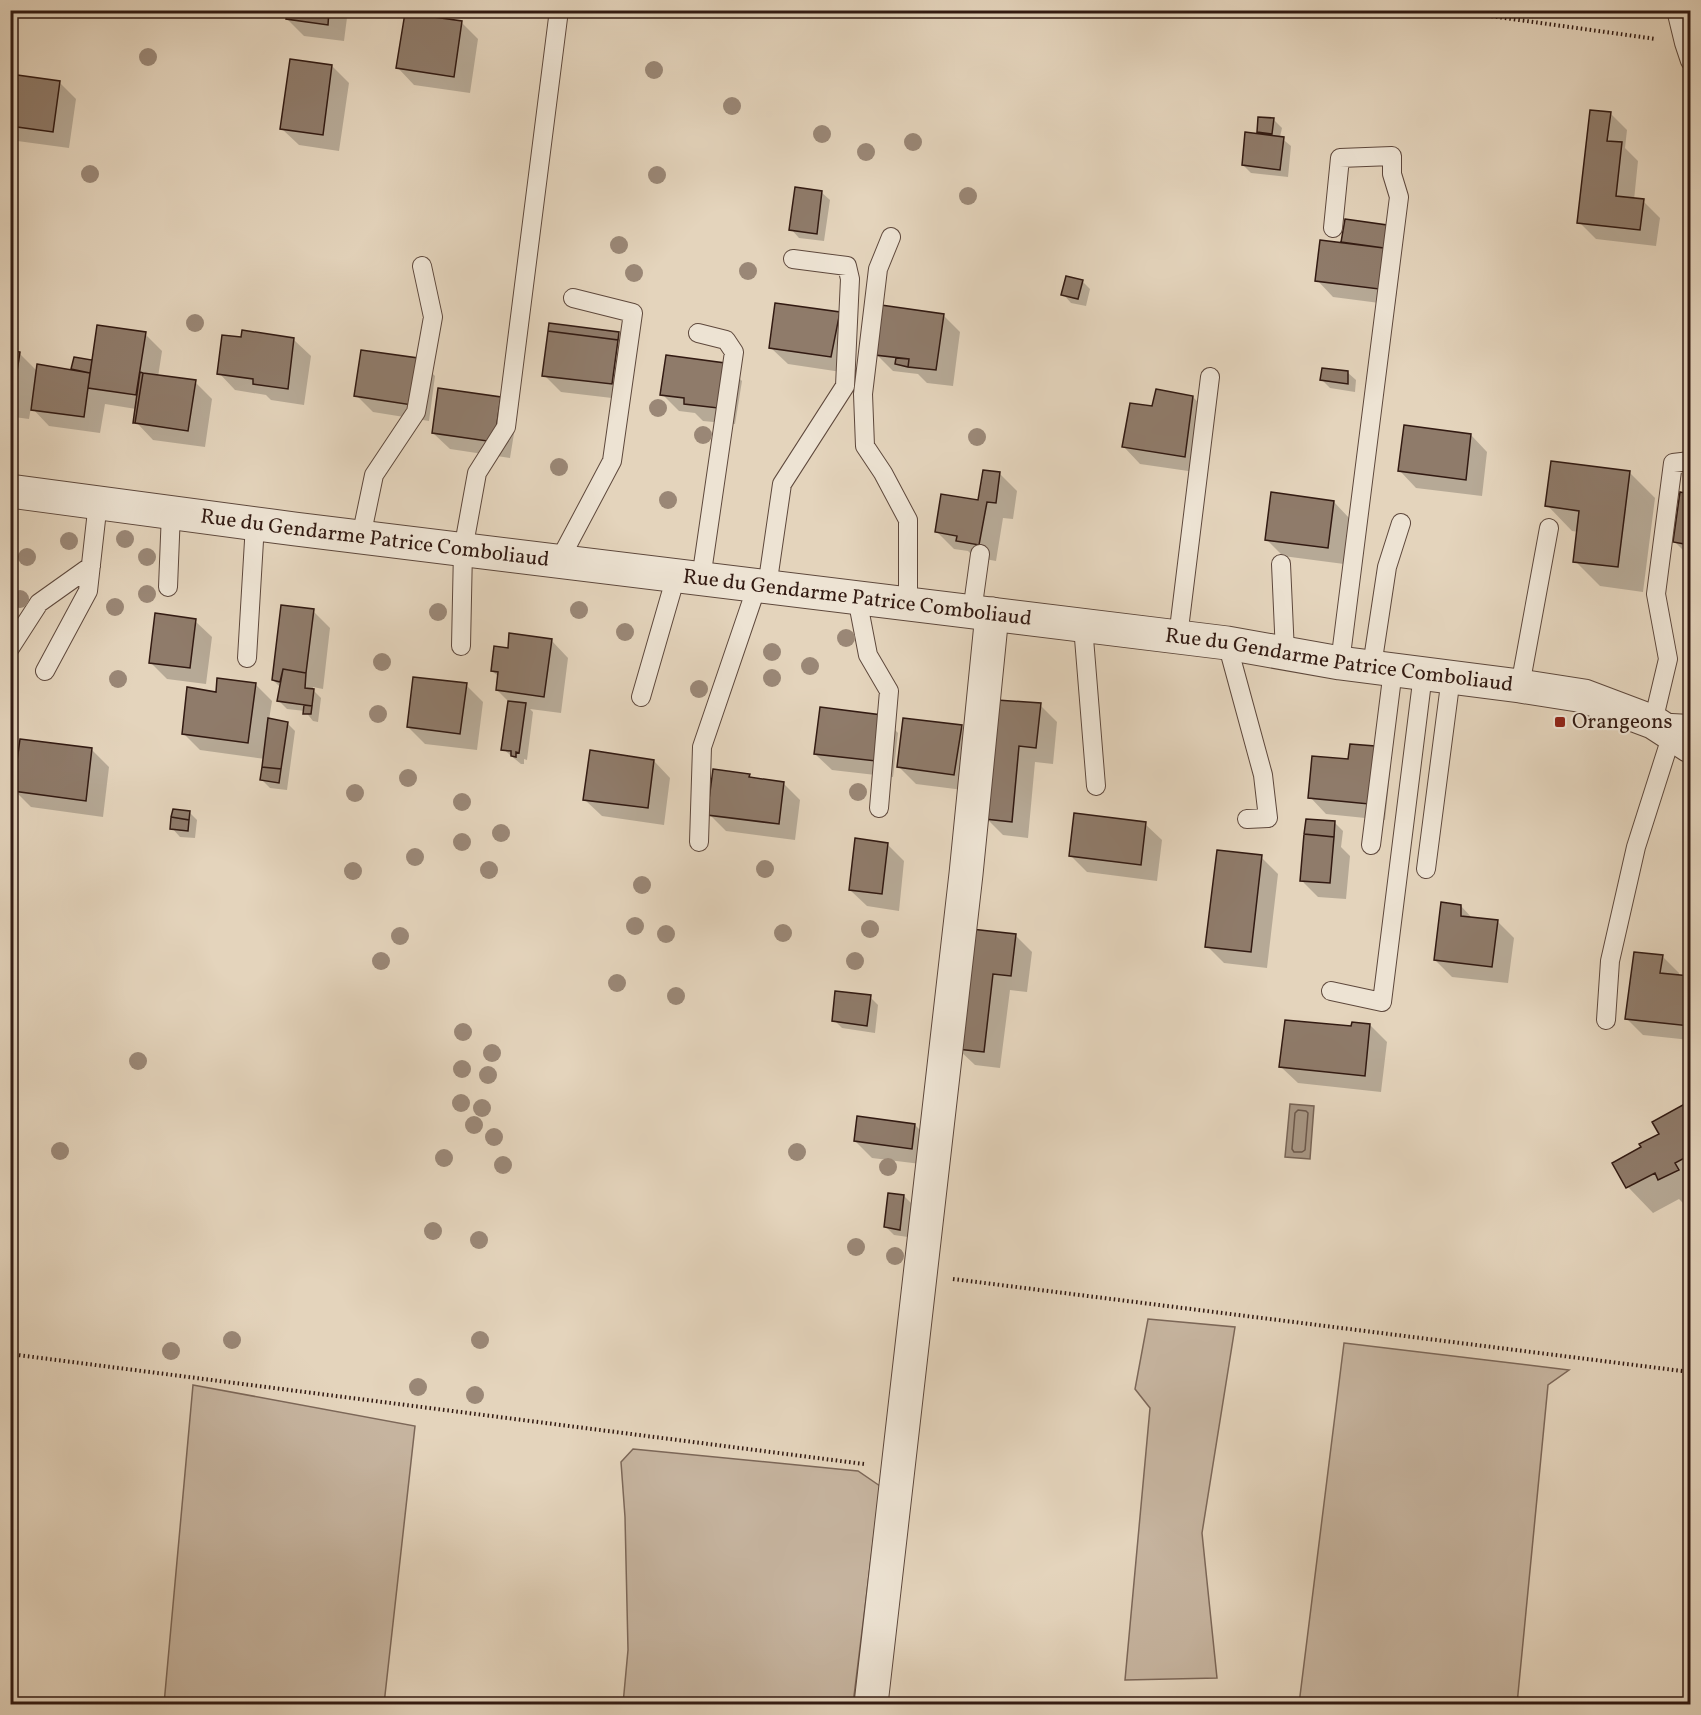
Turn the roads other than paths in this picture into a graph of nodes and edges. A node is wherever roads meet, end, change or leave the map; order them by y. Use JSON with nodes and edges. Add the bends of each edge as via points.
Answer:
{"nodes":[{"id":1,"x":559,"y":10,"type":"edge"},
{"id":2,"x":1676,"y":10,"type":"edge"},
{"id":3,"x":1690,"y":61,"type":"edge"},
{"id":4,"x":1332,"y":228,"type":"dead end"},
{"id":5,"x":891,"y":237,"type":"dead end"},
{"id":6,"x":793,"y":259,"type":"dead end"},
{"id":7,"x":422,"y":266,"type":"dead end"},
{"id":8,"x":573,"y":298,"type":"dead end"},
{"id":9,"x":698,"y":333,"type":"dead end"},
{"id":10,"x":1210,"y":377,"type":"dead end"},
{"id":11,"x":1690,"y":461,"type":"edge"},
{"id":12,"x":10,"y":491,"type":"edge"},
{"id":13,"x":98,"y":502,"type":"junction"},
{"id":14,"x":171,"y":512,"type":"junction"},
{"id":15,"x":1401,"y":523,"type":"dead end"},
{"id":16,"x":255,"y":524,"type":"junction"},
{"id":17,"x":1549,"y":528,"type":"dead end"},
{"id":18,"x":361,"y":537,"type":"junction"},
{"id":19,"x":463,"y":549,"type":"junction"},
{"id":20,"x":980,"y":554,"type":"dead end"},
{"id":21,"x":560,"y":561,"type":"junction"},
{"id":22,"x":1281,"y":564,"type":"dead end"},
{"id":23,"x":91,"y":566,"type":"junction"},
{"id":24,"x":689,"y":577,"type":"junction"},
{"id":25,"x":762,"y":586,"type":"junction"},
{"id":26,"x":168,"y":587,"type":"dead end"},
{"id":27,"x":857,"y":598,"type":"junction"},
{"id":28,"x":908,"y":604,"type":"junction"},
{"id":29,"x":982,"y":613,"type":"junction"},
{"id":30,"x":1083,"y":626,"type":"junction"},
{"id":31,"x":1178,"y":637,"type":"junction"},
{"id":32,"x":1227,"y":643,"type":"junction"},
{"id":33,"x":461,"y":646,"type":"dead end"},
{"id":34,"x":10,"y":648,"type":"edge"},
{"id":35,"x":1286,"y":653,"type":"junction"},
{"id":36,"x":247,"y":658,"type":"dead end"},
{"id":37,"x":1396,"y":670,"type":"junction"},
{"id":38,"x":45,"y":671,"type":"dead end"},
{"id":39,"x":1520,"y":686,"type":"junction"},
{"id":40,"x":641,"y":697,"type":"dead end"},
{"id":41,"x":1677,"y":732,"type":"edge"},
{"id":42,"x":1096,"y":786,"type":"dead end"},
{"id":43,"x":879,"y":808,"type":"dead end"},
{"id":44,"x":1247,"y":819,"type":"dead end"},
{"id":45,"x":699,"y":842,"type":"dead end"},
{"id":46,"x":1371,"y":845,"type":"dead end"},
{"id":47,"x":1426,"y":869,"type":"dead end"},
{"id":48,"x":1331,"y":991,"type":"dead end"},
{"id":49,"x":1606,"y":1020,"type":"dead end"},
{"id":50,"x":872,"y":1704,"type":"edge"}],
"edges":[{"from":1,"to":19,"type":"lane","via":[[506,427],[477,473]]},
{"from":2,"to":3,"type":"lane"},
{"from":4,"to":37,"type":"lane","via":[[1340,158],[1392,156],[1398,196]]},
{"from":5,"to":28,"type":"lane","via":[[878,269],[862,394],[865,446],[908,520]]},
{"from":6,"to":25,"type":"lane","via":[[847,266],[850,279],[845,386],[782,484]]},
{"from":7,"to":18,"type":"lane","via":[[433,317],[417,412],[374,475]]},
{"from":8,"to":21,"type":"lane","via":[[633,313],[612,461]]},
{"from":9,"to":24,"type":"lane","via":[[726,340],[734,352]]},
{"from":10,"to":31,"type":"lane"},
{"from":11,"to":41,"type":"lane","via":[[1673,463],[1656,594]]},
{"from":12,"to":13,"type":"street","name":"Rue du Gendarme Patrice Comboliaud"},
{"from":13,"to":14,"type":"street","name":"Rue du Gendarme Patrice Comboliaud"},
{"from":13,"to":23,"type":"lane"},
{"from":14,"to":16,"type":"street","name":"Rue du Gendarme Patrice Comboliaud"},
{"from":14,"to":26,"type":"lane"},
{"from":15,"to":37,"type":"lane","via":[[1387,567]]},
{"from":16,"to":18,"type":"street","name":"Rue du Gendarme Patrice Comboliaud"},
{"from":16,"to":36,"type":"lane"},
{"from":17,"to":39,"type":"lane"},
{"from":18,"to":19,"type":"street","name":"Rue du Gendarme Patrice Comboliaud"},
{"from":19,"to":21,"type":"street","name":"Rue du Gendarme Patrice Comboliaud"},
{"from":19,"to":33,"type":"lane"},
{"from":20,"to":29,"type":"lane"},
{"from":21,"to":24,"type":"street","name":"Rue du Gendarme Patrice Comboliaud"},
{"from":22,"to":35,"type":"lane"},
{"from":23,"to":34,"type":"lane","via":[[39,603]]},
{"from":23,"to":38,"type":"lane","via":[[88,591]]},
{"from":24,"to":25,"type":"street","name":"Rue du Gendarme Patrice Comboliaud"},
{"from":24,"to":40,"type":"lane"},
{"from":25,"to":27,"type":"street","name":"Rue du Gendarme Patrice Comboliaud"},
{"from":25,"to":45,"type":"lane","via":[[702,747]]},
{"from":27,"to":28,"type":"street","name":"Rue du Gendarme Patrice Comboliaud"},
{"from":27,"to":43,"type":"lane","via":[[868,655],[889,692]]},
{"from":28,"to":29,"type":"street","name":"Rue du Gendarme Patrice Comboliaud"},
{"from":29,"to":30,"type":"street","name":"Rue du Gendarme Patrice Comboliaud"},
{"from":29,"to":50,"type":"street","via":[[966,874]]},
{"from":30,"to":31,"type":"street","name":"Rue du Gendarme Patrice Comboliaud"},
{"from":30,"to":42,"type":"lane"},
{"from":31,"to":32,"type":"street","name":"Rue du Gendarme Patrice Comboliaud"},
{"from":32,"to":35,"type":"street","name":"Rue du Gendarme Patrice Comboliaud"},
{"from":32,"to":44,"type":"lane","via":[[1263,775],[1268,818]]},
{"from":35,"to":37,"type":"street","name":"Rue du Gendarme Patrice Comboliaud"},
{"from":37,"to":39,"type":"street","name":"Rue du Gendarme Patrice Comboliaud"},
{"from":37,"to":46,"type":"lane"},
{"from":37,"to":47,"type":"lane"},
{"from":37,"to":48,"type":"lane","via":[[1382,1002]]},
{"from":39,"to":41,"type":"street","name":"Rue du Gendarme Patrice Comboliaud","via":[[1584,696]]},
{"from":41,"to":49,"type":"lane","via":[[1636,847],[1610,961]]}]}
